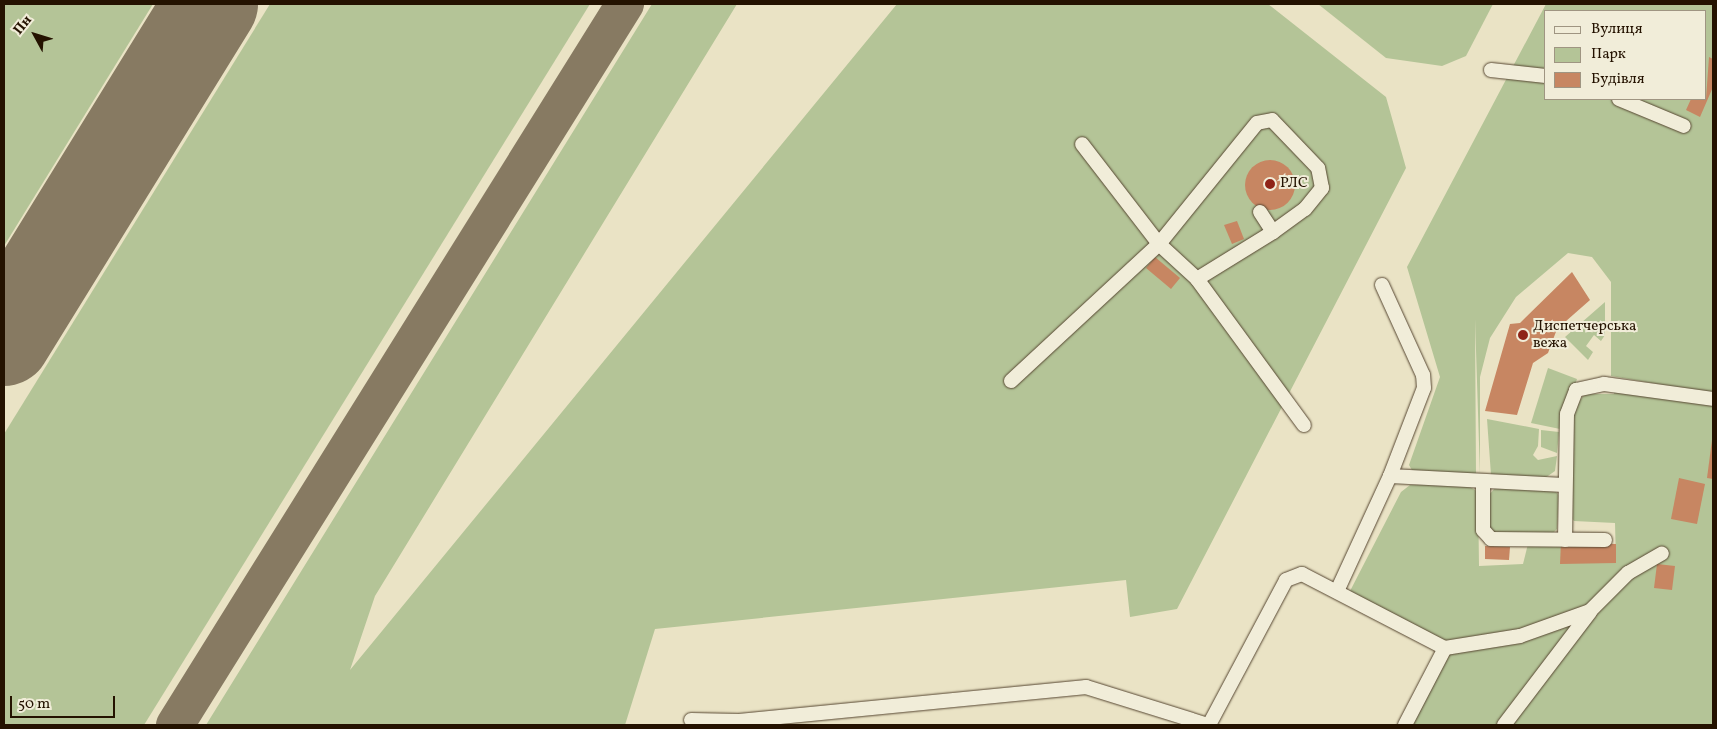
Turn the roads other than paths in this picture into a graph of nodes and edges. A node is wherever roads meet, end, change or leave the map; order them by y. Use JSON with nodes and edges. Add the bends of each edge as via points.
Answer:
{"nodes":[{"id":1,"x":1491,"y":70,"type":"dead end"},
{"id":2,"x":1544,"y":76,"type":"edge"},
{"id":3,"x":1621,"y":100,"type":"edge"},
{"id":4,"x":1684,"y":126,"type":"dead end"},
{"id":5,"x":1082,"y":144,"type":"dead end"},
{"id":6,"x":1260,"y":212,"type":"dead end"},
{"id":7,"x":1273,"y":232,"type":"junction"},
{"id":8,"x":1158,"y":244,"type":"junction"},
{"id":9,"x":1197,"y":279,"type":"junction"},
{"id":10,"x":1382,"y":285,"type":"dead end"},
{"id":11,"x":1011,"y":381,"type":"dead end"},
{"id":12,"x":1713,"y":399,"type":"edge"},
{"id":13,"x":1304,"y":425,"type":"dead end"},
{"id":14,"x":1390,"y":476,"type":"junction"},
{"id":15,"x":1483,"y":482,"type":"junction"},
{"id":16,"x":1564,"y":486,"type":"junction"},
{"id":17,"x":1565,"y":540,"type":"junction"},
{"id":18,"x":1605,"y":540,"type":"dead end"},
{"id":19,"x":1662,"y":553,"type":"dead end"},
{"id":20,"x":1338,"y":589,"type":"junction"},
{"id":21,"x":1590,"y":611,"type":"junction"},
{"id":22,"x":1445,"y":648,"type":"junction"},
{"id":23,"x":691,"y":720,"type":"dead end"},
{"id":24,"x":1209,"y":725,"type":"edge"},
{"id":25,"x":1405,"y":725,"type":"edge"},
{"id":26,"x":1504,"y":725,"type":"edge"}],
"edges":[{"from":1,"to":2,"type":"lane"},
{"from":3,"to":4,"type":"lane"},
{"from":5,"to":8,"type":"lane"},
{"from":6,"to":7,"type":"lane"},
{"from":7,"to":8,"type":"lane","via":[[1316,198],[1324,180],[1318,168],[1272,120],[1264,118]]},
{"from":7,"to":9,"type":"lane"},
{"from":8,"to":9,"type":"lane"},
{"from":8,"to":11,"type":"lane"},
{"from":9,"to":13,"type":"lane"},
{"from":10,"to":14,"type":"lane","via":[[1423,375],[1424,388]]},
{"from":12,"to":16,"type":"lane","via":[[1604,384],[1576,390],[1568,406]]},
{"from":14,"to":15,"type":"lane"},
{"from":14,"to":20,"type":"lane"},
{"from":15,"to":16,"type":"lane"},
{"from":15,"to":17,"type":"lane","via":[[1483,530],[1487,537]]},
{"from":16,"to":17,"type":"lane"},
{"from":17,"to":18,"type":"lane"},
{"from":19,"to":21,"type":"lane","via":[[1628,573]]},
{"from":20,"to":22,"type":"lane"},
{"from":20,"to":24,"type":"lane","via":[[1302,574],[1286,580]]},
{"from":21,"to":22,"type":"lane","via":[[1520,636]]},
{"from":21,"to":26,"type":"lane"},
{"from":22,"to":25,"type":"lane"},
{"from":23,"to":24,"type":"lane","via":[[739,720],[1086,687]]}]}
